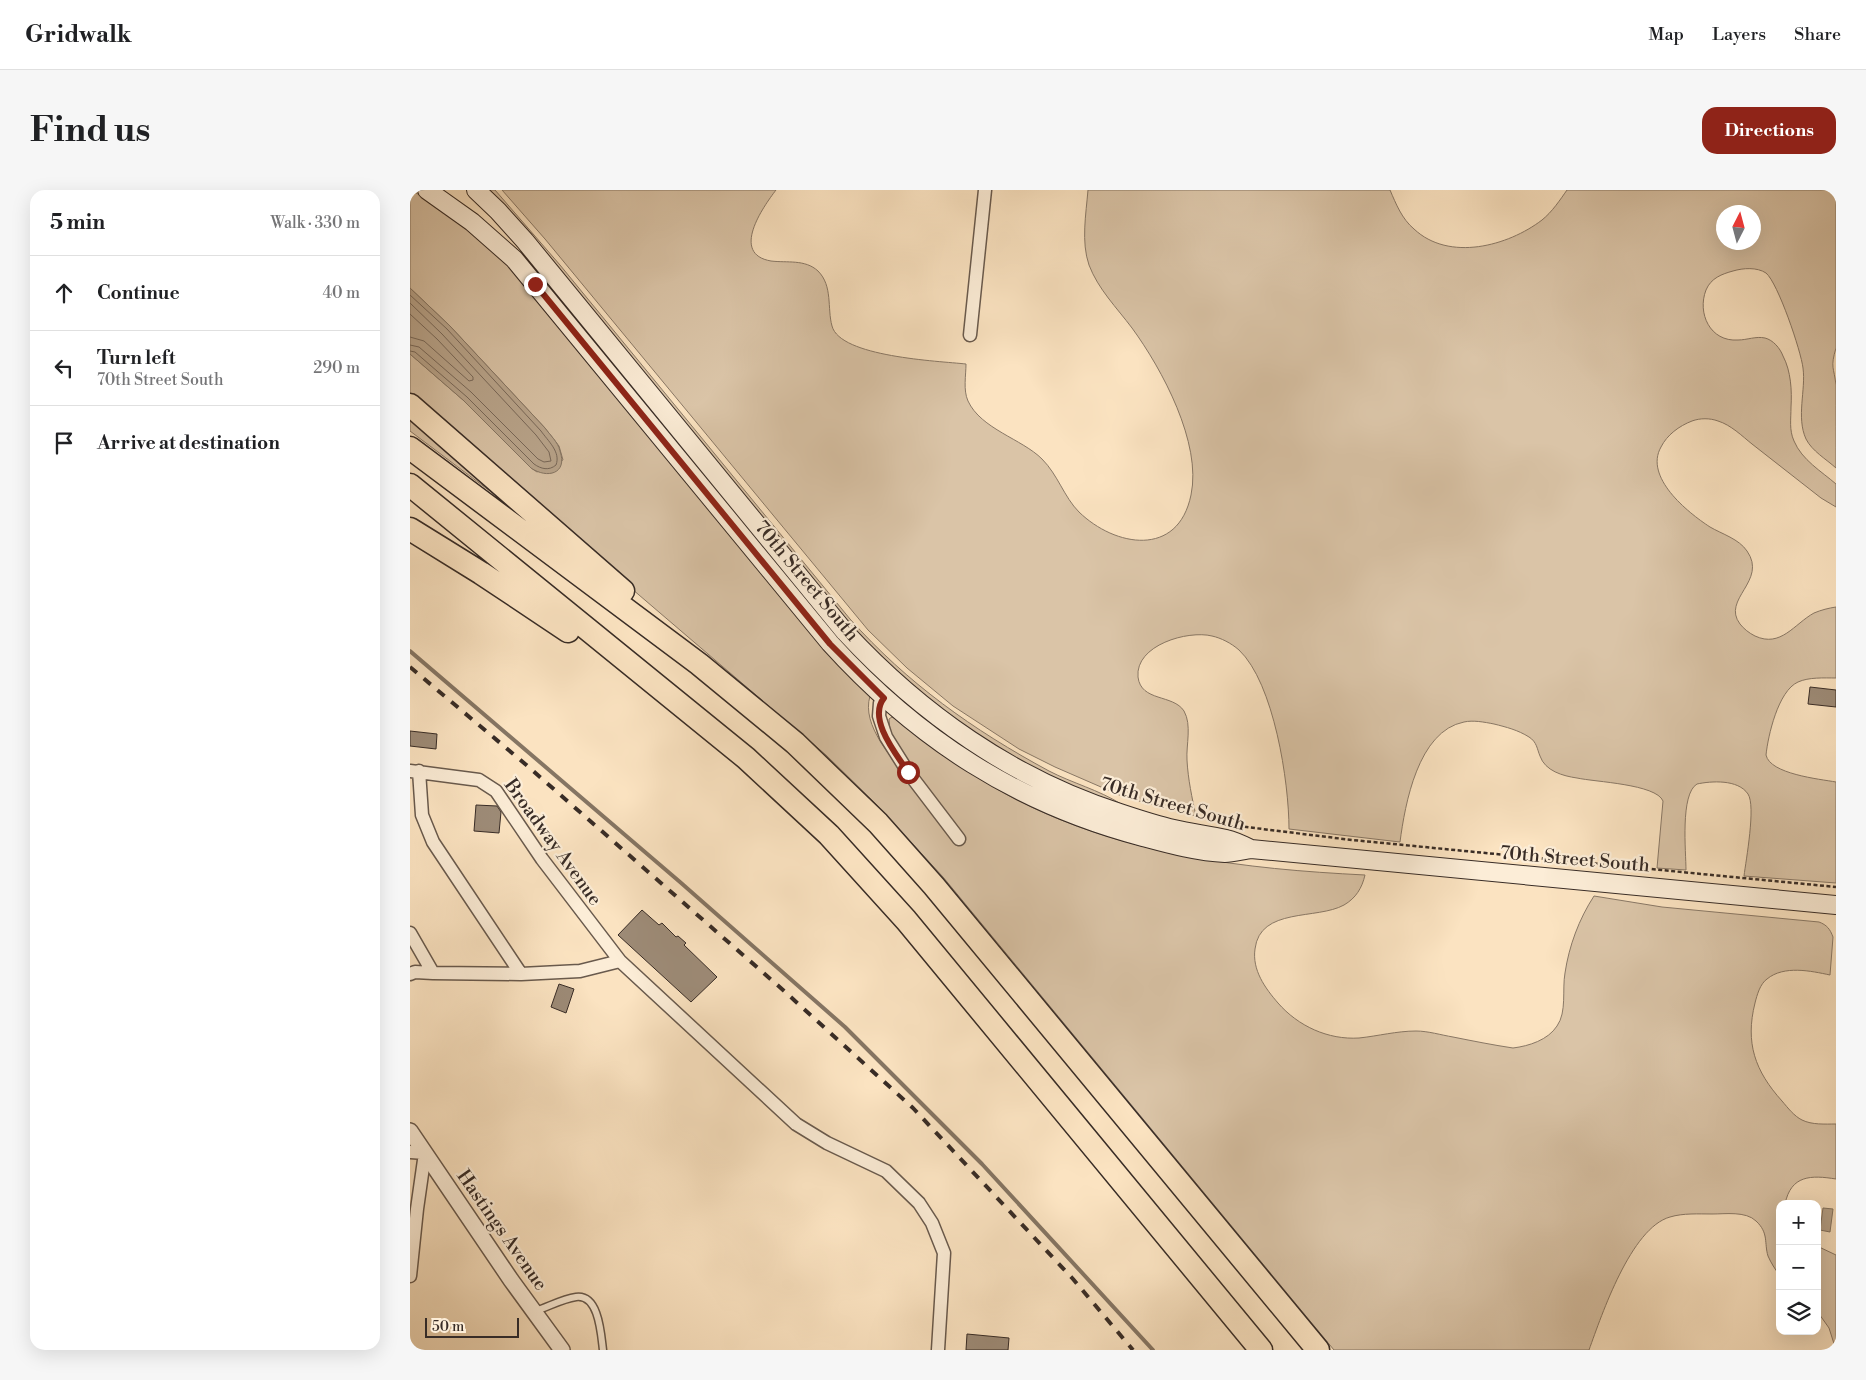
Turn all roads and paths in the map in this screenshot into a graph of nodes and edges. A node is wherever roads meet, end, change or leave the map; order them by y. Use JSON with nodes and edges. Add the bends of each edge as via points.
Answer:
{"nodes":[{"id":1,"x":427,"y":190,"type":"edge"},
{"id":2,"x":476,"y":190,"type":"edge"},
{"id":3,"x":985,"y":190,"type":"edge"},
{"id":4,"x":970,"y":335,"type":"dead end"},
{"id":5,"x":410,"y":405,"type":"edge"},
{"id":6,"x":410,"y":448,"type":"edge"},
{"id":7,"x":410,"y":485,"type":"edge"},
{"id":8,"x":410,"y":529,"type":"edge"},
{"id":9,"x":700,"y":664,"type":"junction"},
{"id":10,"x":884,"y":698,"type":"junction"},
{"id":11,"x":746,"y":758,"type":"junction"},
{"id":12,"x":415,"y":771,"type":"edge"},
{"id":13,"x":1234,"y":826,"type":"dead end"},
{"id":14,"x":959,"y":839,"type":"dead end"},
{"id":15,"x":1251,"y":848,"type":"junction"},
{"id":16,"x":1836,"y":887,"type":"edge"},
{"id":17,"x":1836,"y":905,"type":"edge"},
{"id":18,"x":410,"y":933,"type":"edge"},
{"id":19,"x":620,"y":961,"type":"junction"},
{"id":20,"x":433,"y":973,"type":"junction"},
{"id":21,"x":410,"y":974,"type":"edge"},
{"id":22,"x":521,"y":974,"type":"junction"},
{"id":23,"x":410,"y":1131,"type":"edge"},
{"id":24,"x":418,"y":1153,"type":"edge"},
{"id":25,"x":410,"y":1276,"type":"edge"},
{"id":26,"x":534,"y":1311,"type":"junction"},
{"id":27,"x":562,"y":1350,"type":"edge"},
{"id":28,"x":603,"y":1350,"type":"edge"},
{"id":29,"x":938,"y":1350,"type":"edge"},
{"id":30,"x":1261,"y":1350,"type":"edge"},
{"id":31,"x":1318,"y":1350,"type":"edge"}],
"edges":[{"from":1,"to":10,"type":"main road","name":"70th Street South","via":[[472,222],[514,259],[830,644]]},
{"from":2,"to":15,"type":"main road","name":"70th Street South","via":[[525,241],[845,632],[896,683],[973,742],[1062,791],[1136,819],[1228,839]]},
{"from":3,"to":4,"type":"street"},
{"from":5,"to":9,"type":"highway","via":[[662,623]]},
{"from":6,"to":9,"type":"highway"},
{"from":7,"to":11,"type":"highway"},
{"from":8,"to":11,"type":"highway","via":[[538,610]]},
{"from":9,"to":31,"type":"highway","via":[[795,743],[909,857]]},
{"from":10,"to":14,"type":"street","via":[[880,703],[879,716],[886,737]]},
{"from":10,"to":15,"type":"main road","name":"70th Street South","via":[[970,763],[1053,807],[1116,830],[1172,844],[1226,853]]},
{"from":11,"to":30,"type":"highway","via":[[829,835],[888,899]]},
{"from":12,"to":19,"type":"street","name":"Broadway Avenue","via":[[479,780],[496,791],[542,859]]},
{"from":12,"to":22,"type":"street","via":[[422,815],[433,842]]},
{"from":13,"to":16,"type":"path"},
{"from":15,"to":17,"type":"main road","name":"70th Street South"},
{"from":18,"to":20,"type":"street"},
{"from":19,"to":22,"type":"street","via":[[580,971]]},
{"from":19,"to":29,"type":"street","name":"Broadway Avenue","via":[[796,1124],[886,1172],[919,1203],[932,1223],[944,1254]]},
{"from":20,"to":21,"type":"street"},
{"from":20,"to":22,"type":"street"},
{"from":23,"to":24,"type":"street","name":"Hastings Avenue"},
{"from":24,"to":25,"type":"street","via":[[417,1209]]},
{"from":24,"to":26,"type":"street","name":"Hastings Avenue"},
{"from":26,"to":27,"type":"street","name":"Hastings Avenue"},
{"from":26,"to":28,"type":"lane","via":[[576,1297],[583,1298],[596,1311]]}]}
